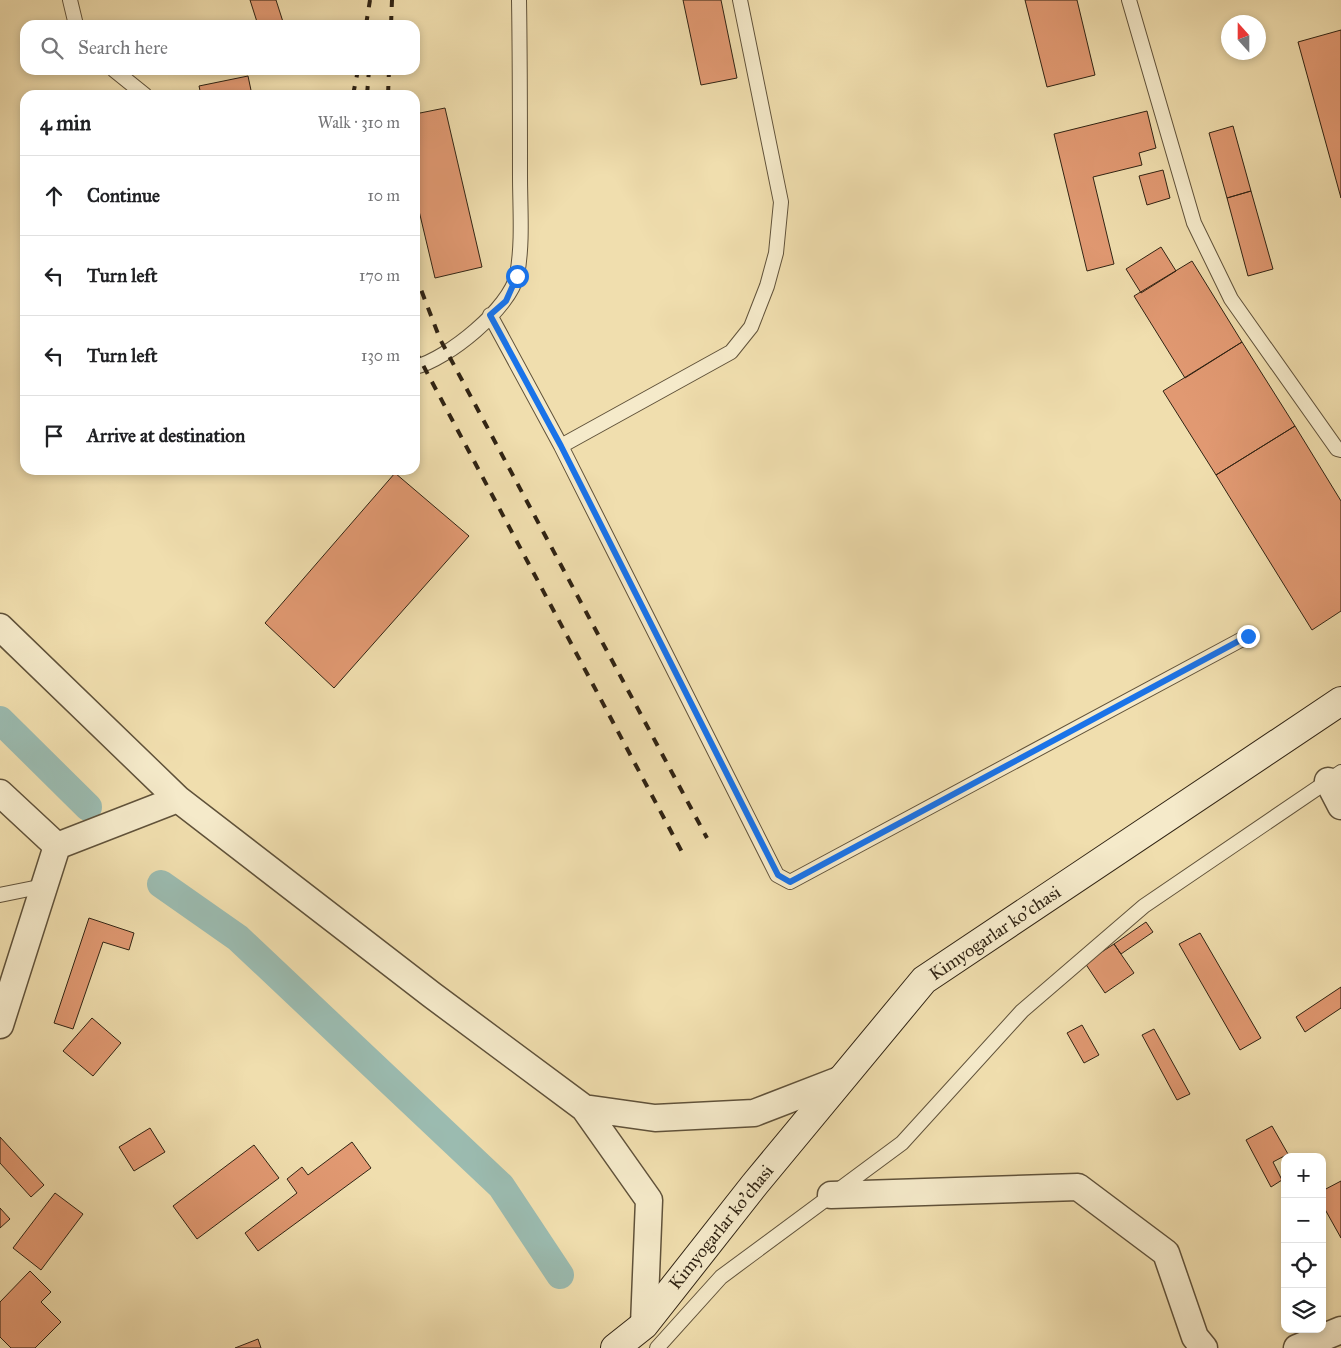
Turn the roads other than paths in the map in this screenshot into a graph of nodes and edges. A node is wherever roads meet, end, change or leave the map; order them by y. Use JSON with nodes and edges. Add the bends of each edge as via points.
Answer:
{"nodes":[{"id":1,"x":70,"y":0,"type":"edge"},
{"id":2,"x":519,"y":0,"type":"edge"},
{"id":3,"x":740,"y":0,"type":"edge"},
{"id":4,"x":1129,"y":0,"type":"edge"},
{"id":5,"x":75,"y":20,"type":"edge"},
{"id":6,"x":120,"y":75,"type":"edge"},
{"id":7,"x":139,"y":90,"type":"edge"},
{"id":8,"x":490,"y":315,"type":"junction"},
{"id":9,"x":420,"y":364,"type":"edge"},
{"id":10,"x":561,"y":446,"type":"junction"},
{"id":11,"x":1341,"y":450,"type":"edge"},
{"id":12,"x":0,"y":627,"type":"edge"},
{"id":13,"x":1248,"y":636,"type":"dead end"},
{"id":14,"x":1341,"y":701,"type":"edge"},
{"id":15,"x":1334,"y":777,"type":"edge"},
{"id":16,"x":0,"y":793,"type":"edge"},
{"id":17,"x":178,"y":799,"type":"junction"},
{"id":18,"x":1341,"y":806,"type":"edge"},
{"id":19,"x":57,"y":846,"type":"junction"},
{"id":20,"x":44,"y":886,"type":"junction"},
{"id":21,"x":0,"y":895,"type":"edge"},
{"id":22,"x":0,"y":1025,"type":"edge"},
{"id":23,"x":842,"y":1080,"type":"junction"},
{"id":24,"x":584,"y":1108,"type":"junction"},
{"id":25,"x":831,"y":1195,"type":"junction"},
{"id":26,"x":1341,"y":1330,"type":"edge"},
{"id":27,"x":641,"y":1341,"type":"edge"},
{"id":28,"x":1204,"y":1348,"type":"edge"},
{"id":29,"x":1297,"y":1348,"type":"edge"}],
"edges":[{"from":1,"to":5,"type":"lane"},
{"from":2,"to":8,"type":"lane","via":[[520,228],[517,276],[506,301]]},
{"from":3,"to":10,"type":"lane","via":[[782,202],[776,253],[751,327],[731,352]]},
{"from":4,"to":11,"type":"lane","via":[[1194,223],[1231,299],[1337,449]]},
{"from":6,"to":7,"type":"lane"},
{"from":8,"to":9,"type":"lane","via":[[446,351]]},
{"from":8,"to":10,"type":"lane"},
{"from":10,"to":13,"type":"lane","via":[[778,875],[790,882]]},
{"from":12,"to":17,"type":"street"},
{"from":14,"to":23,"type":"street","name":"Kimyogarlar ko'chasi","via":[[924,980]]},
{"from":15,"to":18,"type":"street"},
{"from":15,"to":25,"type":"lane","via":[[1144,906],[1022,1011],[902,1143]]},
{"from":16,"to":19,"type":"street"},
{"from":17,"to":19,"type":"street"},
{"from":17,"to":24,"type":"street"},
{"from":19,"to":20,"type":"street"},
{"from":20,"to":21,"type":"lane"},
{"from":20,"to":22,"type":"street"},
{"from":23,"to":24,"type":"street","via":[[754,1113],[656,1118]]},
{"from":23,"to":27,"type":"street","name":"Kimyogarlar ko'chasi","via":[[755,1184]]},
{"from":24,"to":27,"type":"street","via":[[649,1200]]},
{"from":25,"to":27,"type":"lane"},
{"from":25,"to":28,"type":"street","via":[[1078,1187],[1166,1253],[1195,1337]]},
{"from":26,"to":29,"type":"street"}]}
